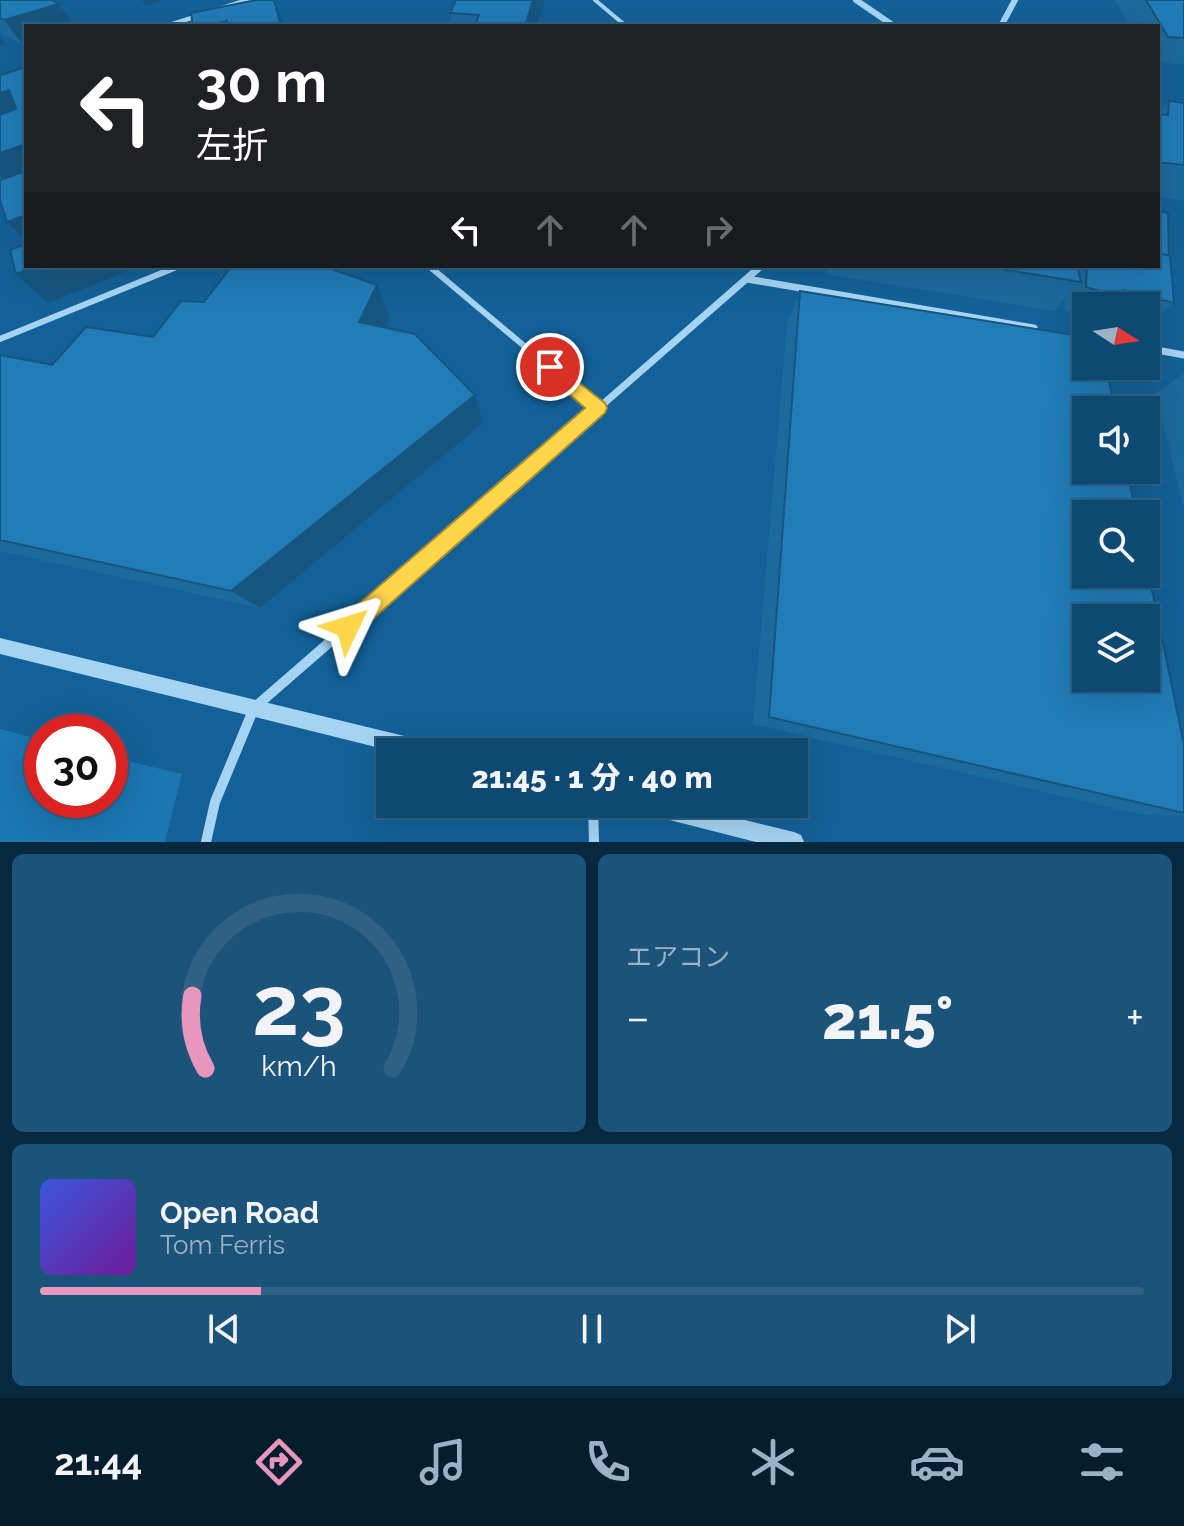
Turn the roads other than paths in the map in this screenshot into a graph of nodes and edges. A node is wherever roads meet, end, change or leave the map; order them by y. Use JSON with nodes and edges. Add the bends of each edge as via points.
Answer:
{"nodes":[{"id":1,"x":249,"y":0,"type":"edge"},
{"id":2,"x":595,"y":0,"type":"edge"},
{"id":3,"x":856,"y":0,"type":"edge"},
{"id":4,"x":1015,"y":0,"type":"edge"},
{"id":5,"x":171,"y":24,"type":"edge"},
{"id":6,"x":624,"y":24,"type":"edge"},
{"id":7,"x":891,"y":24,"type":"edge"},
{"id":8,"x":1002,"y":24,"type":"edge"},
{"id":9,"x":174,"y":268,"type":"edge"},
{"id":10,"x":431,"y":268,"type":"edge"},
{"id":11,"x":759,"y":268,"type":"edge"},
{"id":12,"x":747,"y":279,"type":"junction"},
{"id":13,"x":1040,"y":330,"type":"edge"},
{"id":14,"x":0,"y":339,"type":"edge"},
{"id":15,"x":1160,"y":351,"type":"edge"},
{"id":16,"x":1184,"y":355,"type":"edge"},
{"id":17,"x":598,"y":408,"type":"junction"},
{"id":18,"x":0,"y":646,"type":"edge"},
{"id":19,"x":254,"y":708,"type":"junction"},
{"id":20,"x":376,"y":738,"type":"edge"},
{"id":21,"x":593,"y":818,"type":"edge"},
{"id":22,"x":698,"y":818,"type":"edge"},
{"id":23,"x":206,"y":842,"type":"edge"},
{"id":24,"x":594,"y":842,"type":"edge"},
{"id":25,"x":794,"y":842,"type":"edge"}],
"edges":[{"from":1,"to":5,"type":"street"},
{"from":2,"to":6,"type":"lane"},
{"from":3,"to":7,"type":"street"},
{"from":4,"to":8,"type":"street"},
{"from":9,"to":14,"type":"lane"},
{"from":10,"to":17,"type":"lane"},
{"from":11,"to":12,"type":"street"},
{"from":12,"to":13,"type":"street"},
{"from":12,"to":17,"type":"street"},
{"from":15,"to":16,"type":"street"},
{"from":17,"to":19,"type":"street"},
{"from":18,"to":19,"type":"street"},
{"from":19,"to":20,"type":"street"},
{"from":19,"to":23,"type":"street","via":[[215,802]]},
{"from":21,"to":24,"type":"street"},
{"from":22,"to":25,"type":"street"}]}
